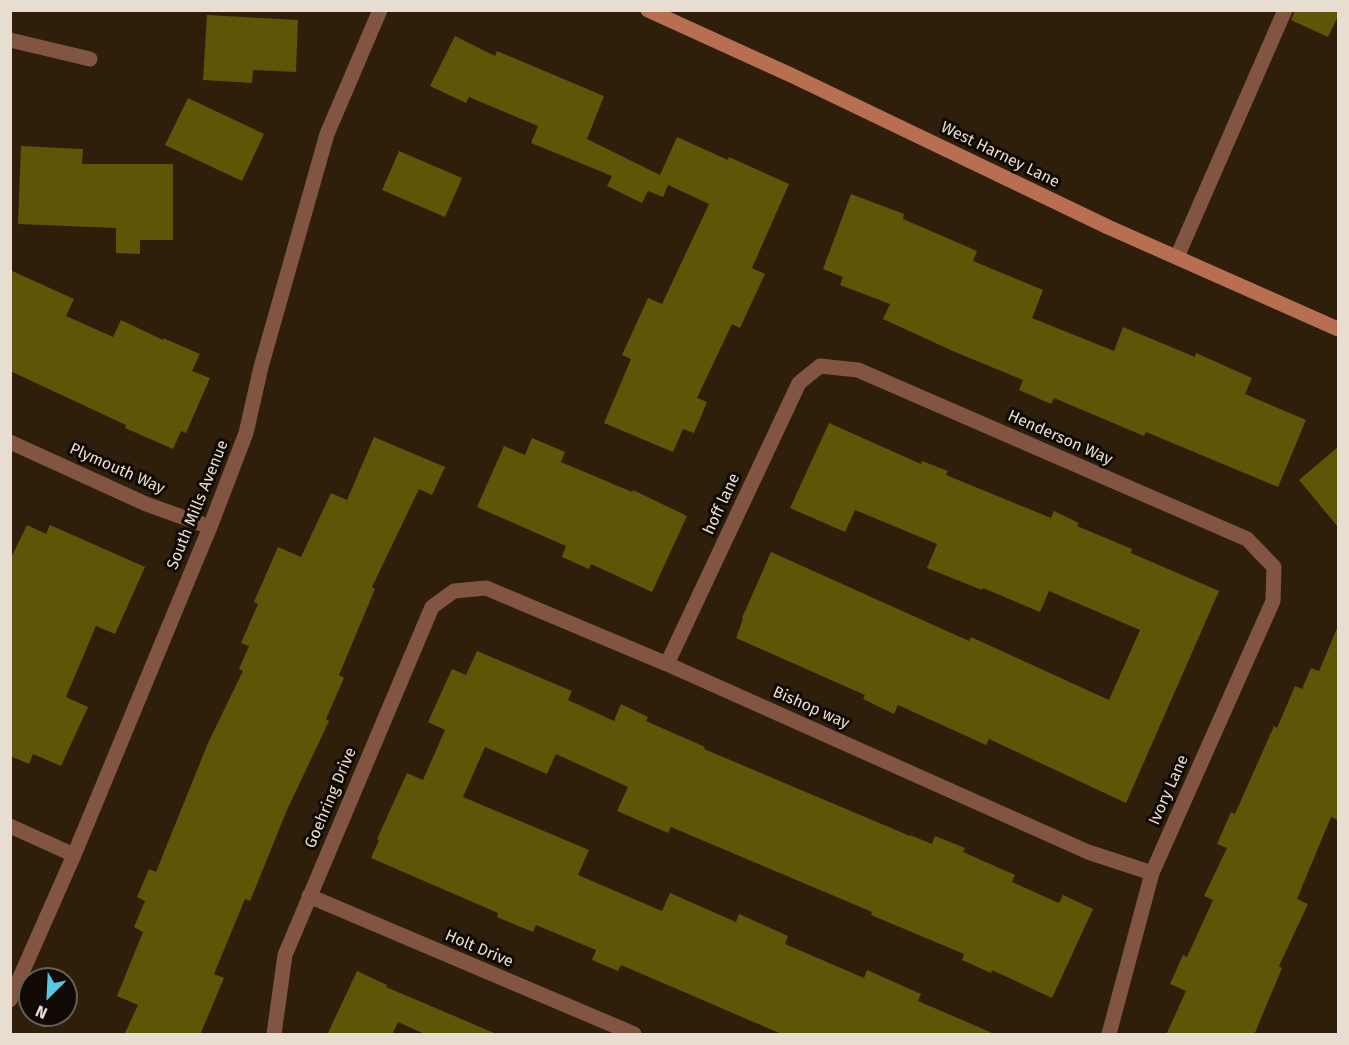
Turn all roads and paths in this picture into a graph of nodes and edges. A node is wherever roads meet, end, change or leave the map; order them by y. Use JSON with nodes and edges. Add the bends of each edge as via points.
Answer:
{"nodes":[{"id":1,"x":380,"y":10,"type":"edge"},
{"id":2,"x":648,"y":10,"type":"edge"},
{"id":3,"x":1285,"y":10,"type":"edge"},
{"id":4,"x":10,"y":40,"type":"edge"},
{"id":5,"x":90,"y":58,"type":"dead end"},
{"id":6,"x":1177,"y":257,"type":"junction"},
{"id":7,"x":1338,"y":329,"type":"edge"},
{"id":8,"x":820,"y":366,"type":"joint"},
{"id":9,"x":10,"y":442,"type":"edge"},
{"id":10,"x":210,"y":527,"type":"junction"},
{"id":11,"x":1274,"y":567,"type":"joint"},
{"id":12,"x":454,"y":591,"type":"joint"},
{"id":13,"x":667,"y":664,"type":"junction"},
{"id":14,"x":10,"y":826,"type":"edge"},
{"id":15,"x":74,"y":855,"type":"junction"},
{"id":16,"x":1152,"y":873,"type":"junction"},
{"id":17,"x":309,"y":896,"type":"junction"},
{"id":18,"x":10,"y":1000,"type":"edge"},
{"id":19,"x":274,"y":1035,"type":"edge"},
{"id":20,"x":634,"y":1035,"type":"edge"},
{"id":21,"x":1109,"y":1035,"type":"edge"}],
"edges":[{"from":1,"to":10,"type":"street","name":"South Mills Avenue","via":[[327,134],[246,433]]},
{"from":2,"to":6,"type":"main road","name":"West Harney Lane"},
{"from":3,"to":6,"type":"street"},
{"from":4,"to":5,"type":"street"},
{"from":6,"to":7,"type":"main road","name":"West Harney Lane"},
{"from":8,"to":11,"type":"street","name":"Henderson Way","via":[[858,370],[1247,539]]},
{"from":8,"to":13,"type":"street","name":"hoff lane","via":[[799,384]]},
{"from":9,"to":10,"type":"street","name":"Plymouth Way","via":[[146,504]]},
{"from":10,"to":15,"type":"street","name":"South Mills Avenue"},
{"from":11,"to":16,"type":"street","name":"Ivory Lane","via":[[1273,601]]},
{"from":12,"to":13,"type":"street","name":"Bishop way","via":[[486,588]]},
{"from":12,"to":17,"type":"street","name":"Goehring Drive","via":[[432,607]]},
{"from":13,"to":16,"type":"street","name":"Bishop way","via":[[1089,852]]},
{"from":14,"to":15,"type":"street"},
{"from":15,"to":18,"type":"street","name":"South Mills Avenue"},
{"from":16,"to":21,"type":"street","name":"Ivory Lane"},
{"from":17,"to":19,"type":"street","name":"Goehring Drive","via":[[285,955]]},
{"from":17,"to":20,"type":"street","name":"Holt Drive"}]}
